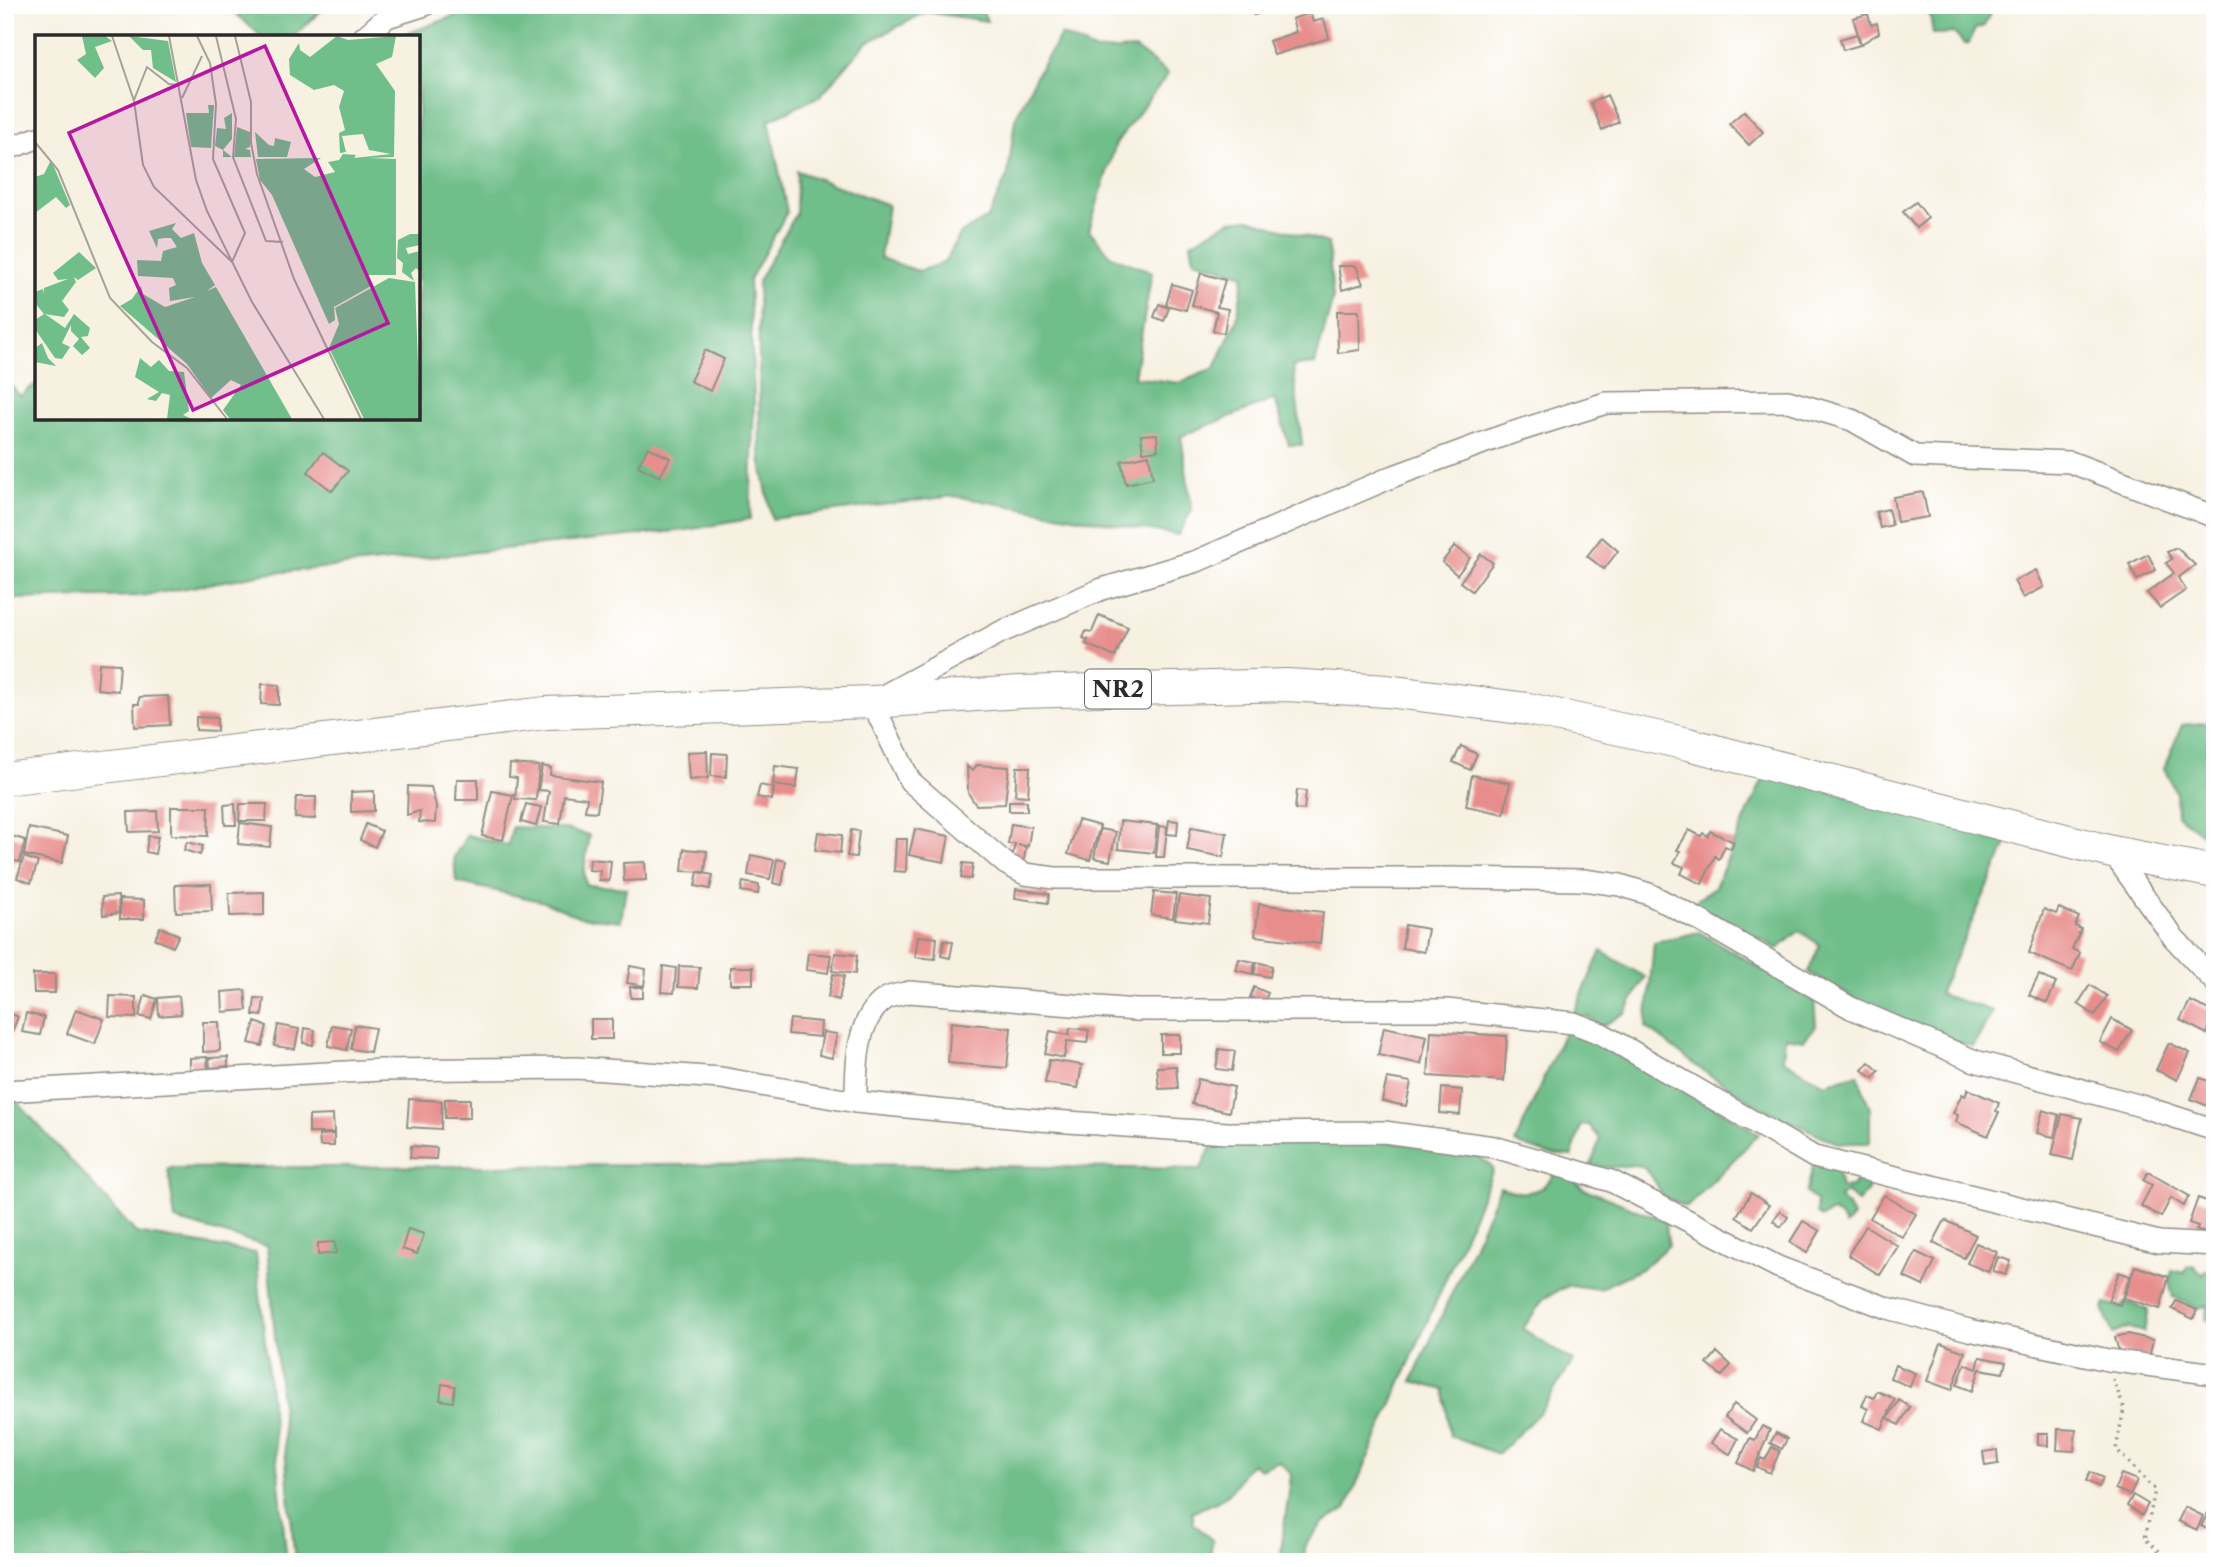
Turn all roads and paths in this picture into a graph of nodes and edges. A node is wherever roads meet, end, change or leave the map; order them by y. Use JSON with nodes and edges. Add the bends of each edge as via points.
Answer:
{"nodes":[{"id":1,"x":425,"y":5,"type":"edge"},
{"id":2,"x":366,"y":35,"type":"edge"},
{"id":3,"x":35,"y":139,"type":"edge"},
{"id":4,"x":5,"y":150,"type":"edge"},
{"id":5,"x":2215,"y":517,"type":"edge"},
{"id":6,"x":872,"y":702,"type":"junction"},
{"id":7,"x":5,"y":779,"type":"edge"},
{"id":8,"x":2112,"y":852,"type":"junction"},
{"id":9,"x":2215,"y":872,"type":"edge"},
{"id":10,"x":2215,"y":982,"type":"edge"},
{"id":11,"x":5,"y":1091,"type":"edge"},
{"id":12,"x":856,"y":1102,"type":"junction"},
{"id":13,"x":2215,"y":1130,"type":"edge"},
{"id":14,"x":2215,"y":1245,"type":"edge"},
{"id":15,"x":2108,"y":1360,"type":"junction"},
{"id":16,"x":2215,"y":1374,"type":"edge"},
{"id":17,"x":2172,"y":1562,"type":"edge"}],
"edges":[{"from":1,"to":2,"type":"street","via":[[387,17]]},
{"from":3,"to":4,"type":"street"},
{"from":5,"to":6,"type":"street","via":[[2070,462],[1915,456],[1852,420],[1788,401],[1606,403],[1394,476],[1197,561],[1102,589],[1001,632]]},
{"from":6,"to":7,"type":"highway","number":"NR2","via":[[546,713]]},
{"from":6,"to":8,"type":"highway","number":"NR2","via":[[1020,692],[1287,685],[1399,693],[1528,709],[1688,744]]},
{"from":6,"to":13,"type":"street","via":[[910,781],[1006,864],[1025,874],[1055,878],[1583,880],[1620,885],[1699,920],[1851,1008],[1975,1061]]},
{"from":8,"to":9,"type":"highway","number":"NR2"},
{"from":8,"to":10,"type":"street","via":[[2173,937]]},
{"from":11,"to":12,"type":"street","via":[[381,1070],[576,1068],[721,1078]]},
{"from":12,"to":14,"type":"street","via":[[856,1065],[867,1024],[888,998],[909,992],[1136,1010],[1446,1010],[1561,1022],[1602,1034],[1814,1157],[2159,1242]]},
{"from":12,"to":15,"type":"street","via":[[1227,1133],[1384,1132],[1494,1147],[1611,1181],[1778,1267],[1886,1308]]},
{"from":15,"to":16,"type":"street"},
{"from":15,"to":17,"type":"path","via":[[2124,1408],[2116,1449],[2155,1490],[2145,1539]]}]}
